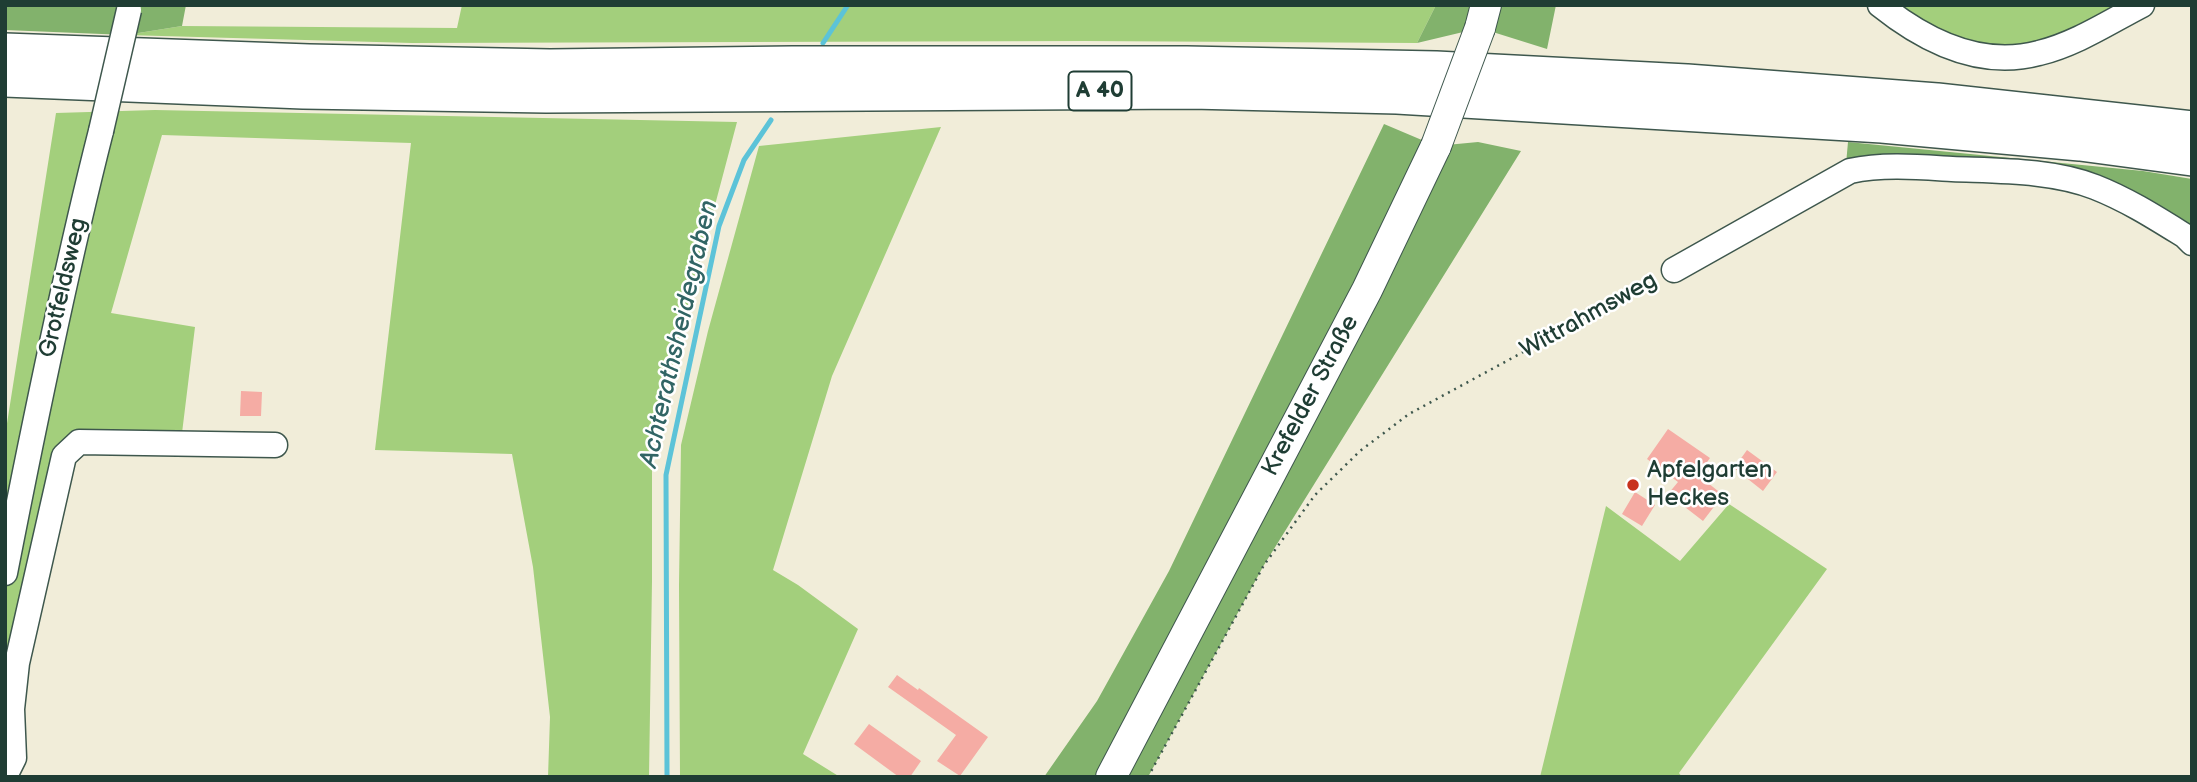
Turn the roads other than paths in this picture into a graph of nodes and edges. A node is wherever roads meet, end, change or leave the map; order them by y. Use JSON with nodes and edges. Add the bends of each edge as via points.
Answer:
{"nodes":[{"id":1,"x":1880,"y":5,"type":"edge"},
{"id":2,"x":2142,"y":5,"type":"edge"},
{"id":3,"x":129,"y":8,"type":"edge"},
{"id":4,"x":1483,"y":17,"type":"edge"},
{"id":5,"x":5,"y":51,"type":"edge"},
{"id":6,"x":5,"y":79,"type":"edge"},
{"id":7,"x":2192,"y":129,"type":"edge"},
{"id":8,"x":2192,"y":158,"type":"edge"},
{"id":9,"x":2192,"y":243,"type":"edge"},
{"id":10,"x":1674,"y":270,"type":"road end"},
{"id":11,"x":275,"y":445,"type":"dead end"},
{"id":12,"x":5,"y":573,"type":"edge"},
{"id":13,"x":5,"y":776,"type":"edge"},
{"id":14,"x":1111,"y":777,"type":"edge"}],
"edges":[{"from":1,"to":2,"type":"street","via":[[1908,27],[1951,49],[2004,57],[2038,54],[2072,42]]},
{"from":3,"to":12,"type":"street","name":"Grotfeldsweg","bridge":true,"via":[[67,267]]},
{"from":4,"to":14,"type":"main road","name":"Krefelder Straße","bridge":true,"via":[[1436,146],[1367,290]]},
{"from":5,"to":7,"type":"highway","number":"A 40","via":[[550,67],[1187,64],[1436,69],[1937,101]]},
{"from":6,"to":8,"type":"highway","number":"A 40","via":[[303,91],[546,94],[1192,91],[1397,96],[1882,125]]},
{"from":9,"to":10,"type":"street","name":"Wittrahmsweg","via":[[2136,205],[2093,186],[2004,171],[1874,166],[1850,172]]},
{"from":11,"to":13,"type":"street","via":[[79,442],[64,456],[17,663],[12,709],[14,758]]}]}
